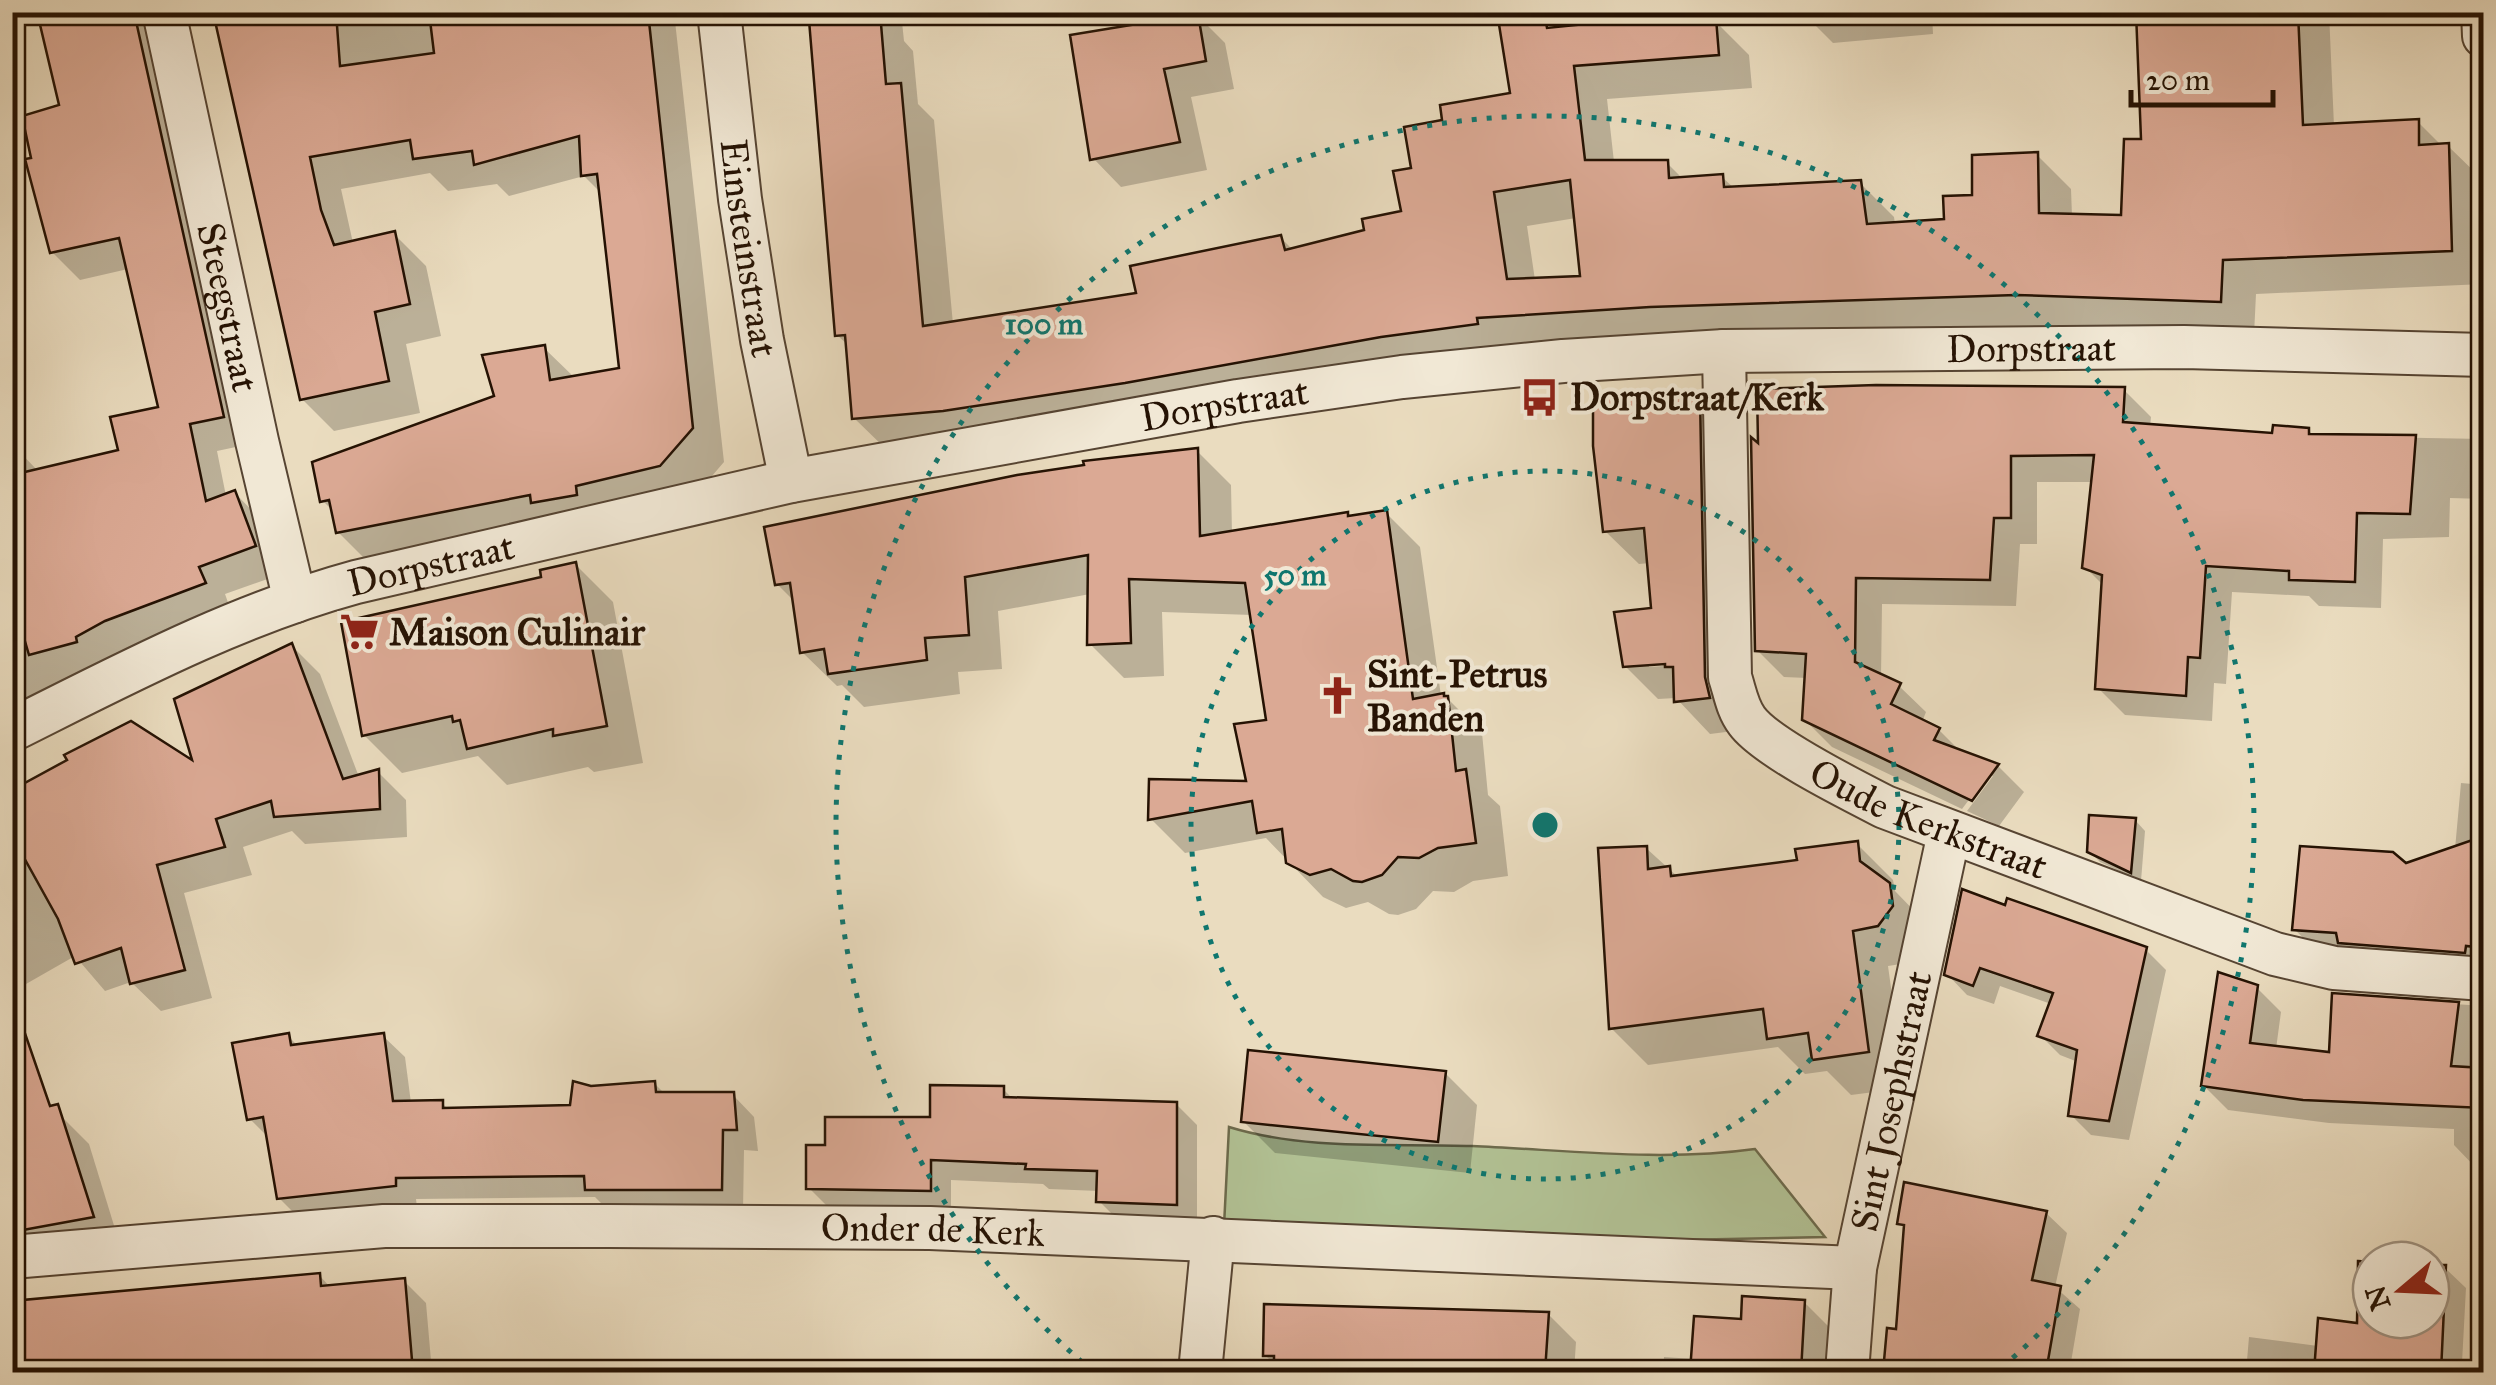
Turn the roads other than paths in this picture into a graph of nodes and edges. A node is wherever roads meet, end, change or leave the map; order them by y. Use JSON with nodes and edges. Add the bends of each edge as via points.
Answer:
{"nodes":[{"id":1,"x":164,"y":12,"type":"edge"},
{"id":2,"x":719,"y":12,"type":"edge"},
{"id":3,"x":2483,"y":12,"type":"edge"},
{"id":4,"x":2484,"y":36,"type":"edge"},
{"id":5,"x":1724,"y":350,"type":"junction"},
{"id":6,"x":2484,"y":356,"type":"edge"},
{"id":7,"x":791,"y":481,"type":"junction"},
{"id":8,"x":295,"y":601,"type":"junction"},
{"id":9,"x":12,"y":730,"type":"edge"},
{"id":10,"x":1949,"y":833,"type":"junction"},
{"id":11,"x":2484,"y":979,"type":"edge"},
{"id":12,"x":1213,"y":1238,"type":"junction"},
{"id":13,"x":12,"y":1258,"type":"edge"},
{"id":14,"x":1855,"y":1268,"type":"junction"},
{"id":15,"x":1200,"y":1372,"type":"edge"},
{"id":16,"x":1847,"y":1372,"type":"edge"}],
"edges":[{"from":1,"to":8,"type":"street","name":"Steegstraat"},
{"from":2,"to":7,"type":"street","name":"Einsteinstraat","via":[[754,287]]},
{"from":3,"to":4,"type":"street"},
{"from":5,"to":6,"type":"street","name":"Dorpstraat","via":[[2184,347]]},
{"from":5,"to":7,"type":"street","name":"Dorpstraat","via":[[1314,389]]},
{"from":5,"to":10,"type":"street","name":"Oude Kerkstraat","via":[[1730,677],[1743,716],[1826,775]]},
{"from":7,"to":8,"type":"street","name":"Dorpstraat","via":[[463,555]]},
{"from":8,"to":9,"type":"street","name":"Dorpstraat","via":[[168,652]]},
{"from":10,"to":11,"type":"street","name":"Oude Kerkstraat","via":[[2303,962]]},
{"from":10,"to":14,"type":"street","name":"Sint Josephstraat"},
{"from":12,"to":13,"type":"street","name":"Onder de Kerk","via":[[930,1228],[384,1226]]},
{"from":12,"to":14,"type":"street","name":"Onder de Kerk"},
{"from":12,"to":15,"type":"street"},
{"from":14,"to":16,"type":"street","name":"Sint Josephstraat"}]}
